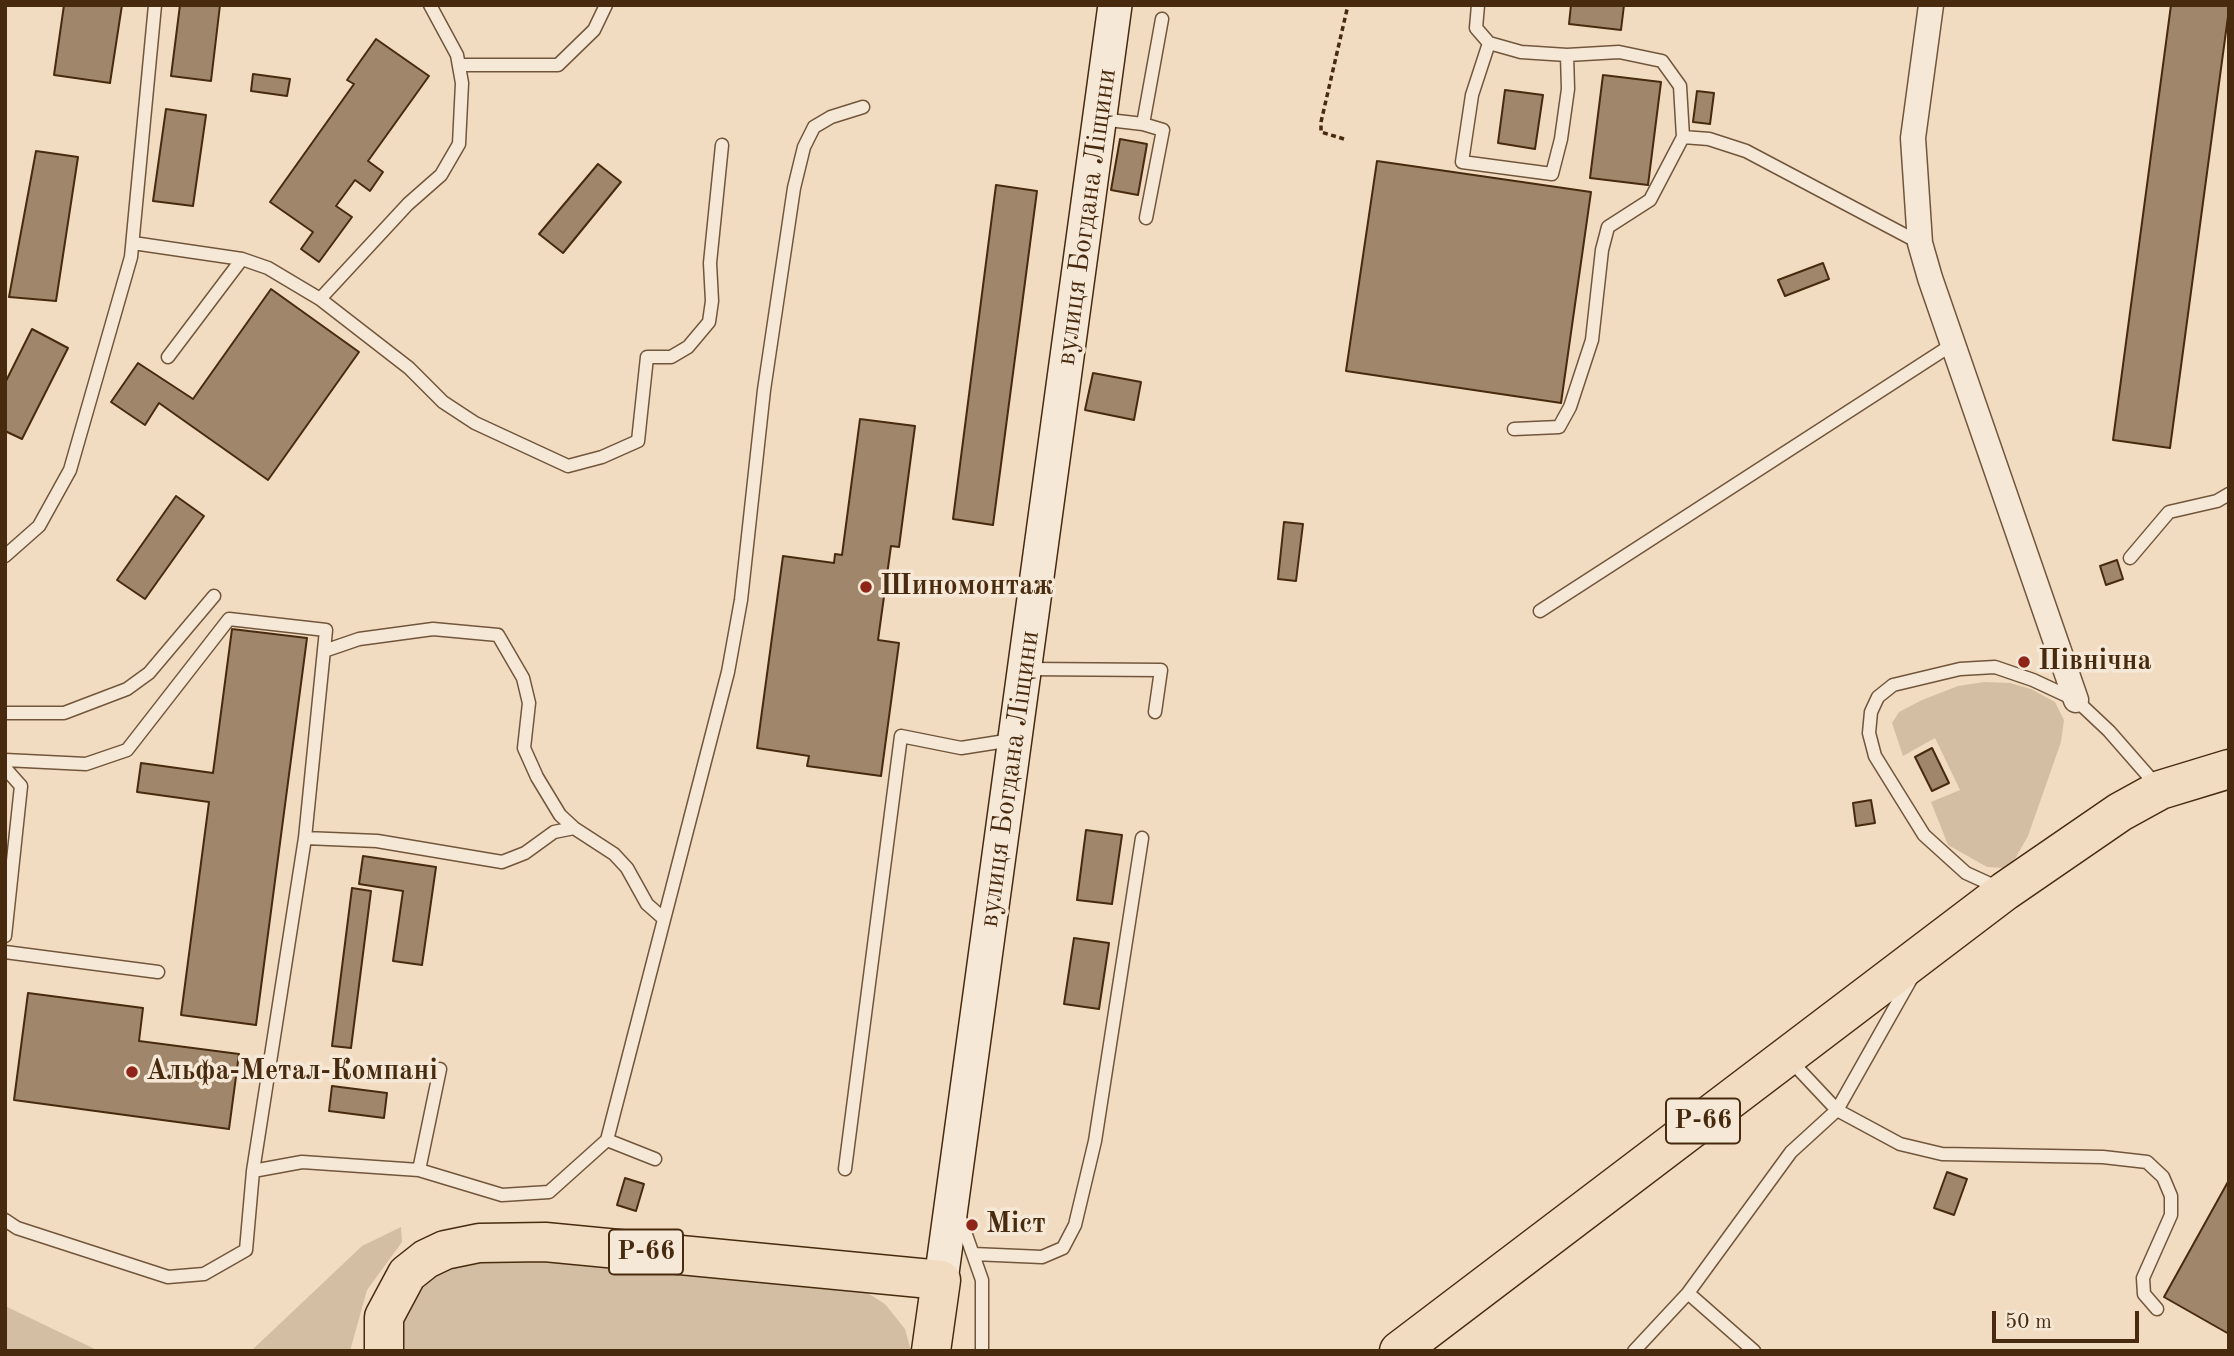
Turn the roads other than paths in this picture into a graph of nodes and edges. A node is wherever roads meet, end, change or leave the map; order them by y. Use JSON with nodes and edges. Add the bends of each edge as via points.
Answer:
{"nodes":[{"id":1,"x":155,"y":5,"type":"edge"},
{"id":2,"x":430,"y":5,"type":"edge"},
{"id":3,"x":606,"y":5,"type":"edge"},
{"id":4,"x":1115,"y":5,"type":"edge"},
{"id":5,"x":1478,"y":5,"type":"edge"},
{"id":6,"x":1931,"y":5,"type":"edge"},
{"id":7,"x":1162,"y":19,"type":"dead end"},
{"id":8,"x":1489,"y":43,"type":"junction"},
{"id":9,"x":1567,"y":55,"type":"junction"},
{"id":10,"x":459,"y":65,"type":"junction"},
{"id":11,"x":863,"y":107,"type":"dead end"},
{"id":12,"x":1100,"y":119,"type":"junction"},
{"id":13,"x":1143,"y":124,"type":"junction"},
{"id":14,"x":1683,"y":137,"type":"junction"},
{"id":15,"x":722,"y":145,"type":"dead end"},
{"id":16,"x":1146,"y":218,"type":"dead end"},
{"id":17,"x":133,"y":243,"type":"junction"},
{"id":18,"x":1920,"y":243,"type":"junction"},
{"id":19,"x":242,"y":259,"type":"junction"},
{"id":20,"x":320,"y":299,"type":"junction"},
{"id":21,"x":1953,"y":344,"type":"junction"},
{"id":22,"x":168,"y":357,"type":"dead end"},
{"id":23,"x":1514,"y":429,"type":"dead end"},
{"id":24,"x":2229,"y":494,"type":"edge"},
{"id":25,"x":5,"y":556,"type":"edge"},
{"id":26,"x":2130,"y":558,"type":"dead end"},
{"id":27,"x":214,"y":596,"type":"dead end"},
{"id":28,"x":1539,"y":611,"type":"dead end"},
{"id":29,"x":324,"y":651,"type":"junction"},
{"id":30,"x":1026,"y":669,"type":"junction"},
{"id":31,"x":2076,"y":700,"type":"junction"},
{"id":32,"x":1155,"y":712,"type":"dead end"},
{"id":33,"x":5,"y":713,"type":"edge"},
{"id":34,"x":1016,"y":740,"type":"junction"},
{"id":35,"x":5,"y":760,"type":"edge"},
{"id":36,"x":5,"y":768,"type":"edge"},
{"id":37,"x":2226,"y":769,"type":"edge"},
{"id":38,"x":2160,"y":790,"type":"junction"},
{"id":39,"x":574,"y":828,"type":"junction"},
{"id":40,"x":305,"y":838,"type":"junction"},
{"id":41,"x":1142,"y":838,"type":"dead end"},
{"id":42,"x":2005,"y":891,"type":"junction"},
{"id":43,"x":664,"y":919,"type":"junction"},
{"id":44,"x":5,"y":936,"type":"edge"},
{"id":45,"x":1926,"y":951,"type":"junction"},
{"id":46,"x":5,"y":952,"type":"edge"},
{"id":47,"x":158,"y":972,"type":"dead end"},
{"id":48,"x":1787,"y":1058,"type":"junction"},
{"id":49,"x":440,"y":1069,"type":"dead end"},
{"id":50,"x":1838,"y":1110,"type":"junction"},
{"id":51,"x":607,"y":1140,"type":"junction"},
{"id":52,"x":655,"y":1158,"type":"dead end"},
{"id":53,"x":845,"y":1168,"type":"dead end"},
{"id":54,"x":419,"y":1170,"type":"junction"},
{"id":55,"x":253,"y":1171,"type":"junction"},
{"id":56,"x":951,"y":1208,"type":"junction"},
{"id":57,"x":5,"y":1220,"type":"edge"},
{"id":58,"x":973,"y":1254,"type":"junction"},
{"id":59,"x":941,"y":1280,"type":"junction"},
{"id":60,"x":1688,"y":1293,"type":"junction"},
{"id":61,"x":2157,"y":1309,"type":"dead end"},
{"id":62,"x":379,"y":1339,"type":"edge"},
{"id":63,"x":931,"y":1351,"type":"edge"},
{"id":64,"x":982,"y":1351,"type":"edge"},
{"id":65,"x":1399,"y":1351,"type":"edge"},
{"id":66,"x":1634,"y":1351,"type":"edge"},
{"id":67,"x":1754,"y":1351,"type":"edge"}],
"edges":[{"from":1,"to":17,"type":"lane"},
{"from":2,"to":10,"type":"lane"},
{"from":3,"to":10,"type":"lane","via":[[594,30],[558,65]]},
{"from":4,"to":12,"type":"main road","name":"вулиця Богдана Ліщини"},
{"from":5,"to":8,"type":"lane","via":[[1476,28]]},
{"from":6,"to":18,"type":"street","via":[[1913,138]]},
{"from":7,"to":13,"type":"lane"},
{"from":8,"to":9,"type":"lane","via":[[1521,52]]},
{"from":8,"to":9,"type":"lane","via":[[1472,95],[1462,162],[1552,174],[1568,89]]},
{"from":9,"to":14,"type":"lane","via":[[1619,52],[1662,61],[1680,86]]},
{"from":10,"to":20,"type":"lane","via":[[459,144],[441,175]]},
{"from":11,"to":43,"type":"lane","via":[[814,127],[804,147],[764,390],[741,600]]},
{"from":12,"to":13,"type":"lane"},
{"from":12,"to":30,"type":"main road","name":"вулиця Богдана Ліщини"},
{"from":13,"to":16,"type":"lane","via":[[1163,130]]},
{"from":14,"to":18,"type":"lane","via":[[1709,139],[1746,151]]},
{"from":14,"to":23,"type":"lane","via":[[1650,200],[1608,227],[1592,340],[1559,427]]},
{"from":15,"to":20,"type":"lane","via":[[709,322],[688,347],[671,358],[647,357],[638,441],[602,457],[568,466],[494,433],[443,402],[409,368]]},
{"from":17,"to":19,"type":"lane"},
{"from":17,"to":25,"type":"lane","via":[[70,470],[39,526]]},
{"from":18,"to":21,"type":"street"},
{"from":19,"to":20,"type":"lane","via":[[268,268]]},
{"from":19,"to":22,"type":"lane"},
{"from":21,"to":28,"type":"lane"},
{"from":21,"to":31,"type":"street"},
{"from":24,"to":26,"type":"lane","via":[[2169,512]]},
{"from":27,"to":33,"type":"lane","via":[[149,673],[127,689],[64,713]]},
{"from":29,"to":35,"type":"lane","via":[[326,629],[229,619],[127,750],[86,764]]},
{"from":29,"to":39,"type":"lane","via":[[359,639],[433,629],[498,635],[523,678],[529,703],[524,748],[560,815]]},
{"from":29,"to":40,"type":"lane"},
{"from":30,"to":32,"type":"lane","via":[[1161,670]]},
{"from":30,"to":34,"type":"main road","name":"вулиця Богдана Ліщини"},
{"from":31,"to":38,"type":"lane"},
{"from":31,"to":42,"type":"lane","via":[[1995,667],[1960,669],[1893,685],[1878,697],[1871,712],[1869,733],[1875,756],[1924,835],[1966,873]]},
{"from":34,"to":53,"type":"lane","via":[[961,748],[901,736]]},
{"from":34,"to":56,"type":"main road","name":"вулиця Богдана Ліщини"},
{"from":36,"to":44,"type":"lane","via":[[21,786]]},
{"from":37,"to":38,"type":"main road","number":"Р-66"},
{"from":38,"to":42,"type":"main road","number":"Р-66"},
{"from":39,"to":40,"type":"lane","via":[[554,832],[526,853],[502,862],[377,841]]},
{"from":39,"to":43,"type":"lane","via":[[614,854],[647,904]]},
{"from":40,"to":55,"type":"lane"},
{"from":41,"to":58,"type":"lane","via":[[1095,1141],[1075,1225],[1063,1248],[1042,1257]]},
{"from":42,"to":45,"type":"main road","number":"Р-66"},
{"from":43,"to":51,"type":"lane"},
{"from":45,"to":48,"type":"main road","number":"Р-66"},
{"from":45,"to":50,"type":"lane"},
{"from":46,"to":47,"type":"lane"},
{"from":48,"to":50,"type":"lane"},
{"from":48,"to":65,"type":"main road","number":"Р-66"},
{"from":49,"to":54,"type":"lane"},
{"from":50,"to":60,"type":"lane","via":[[1791,1152]]},
{"from":50,"to":61,"type":"lane","via":[[1900,1144],[1942,1154],[2147,1162],[2163,1177],[2171,1196],[2171,1216],[2143,1278],[2144,1294]]},
{"from":51,"to":52,"type":"lane"},
{"from":51,"to":54,"type":"lane","via":[[549,1192],[502,1195]]},
{"from":54,"to":55,"type":"lane","via":[[302,1162]]},
{"from":55,"to":57,"type":"lane","via":[[246,1250],[204,1274],[168,1277],[17,1228]]},
{"from":56,"to":58,"type":"lane"},
{"from":56,"to":59,"type":"main road","name":"вулиця Богдана Ліщини"},
{"from":58,"to":64,"type":"lane","via":[[982,1280]]},
{"from":59,"to":62,"type":"main road","number":"Р-66","via":[[545,1242],[479,1243],[444,1250],[407,1274]]},
{"from":59,"to":63,"type":"main road"},
{"from":60,"to":66,"type":"lane"},
{"from":60,"to":67,"type":"lane"}]}
